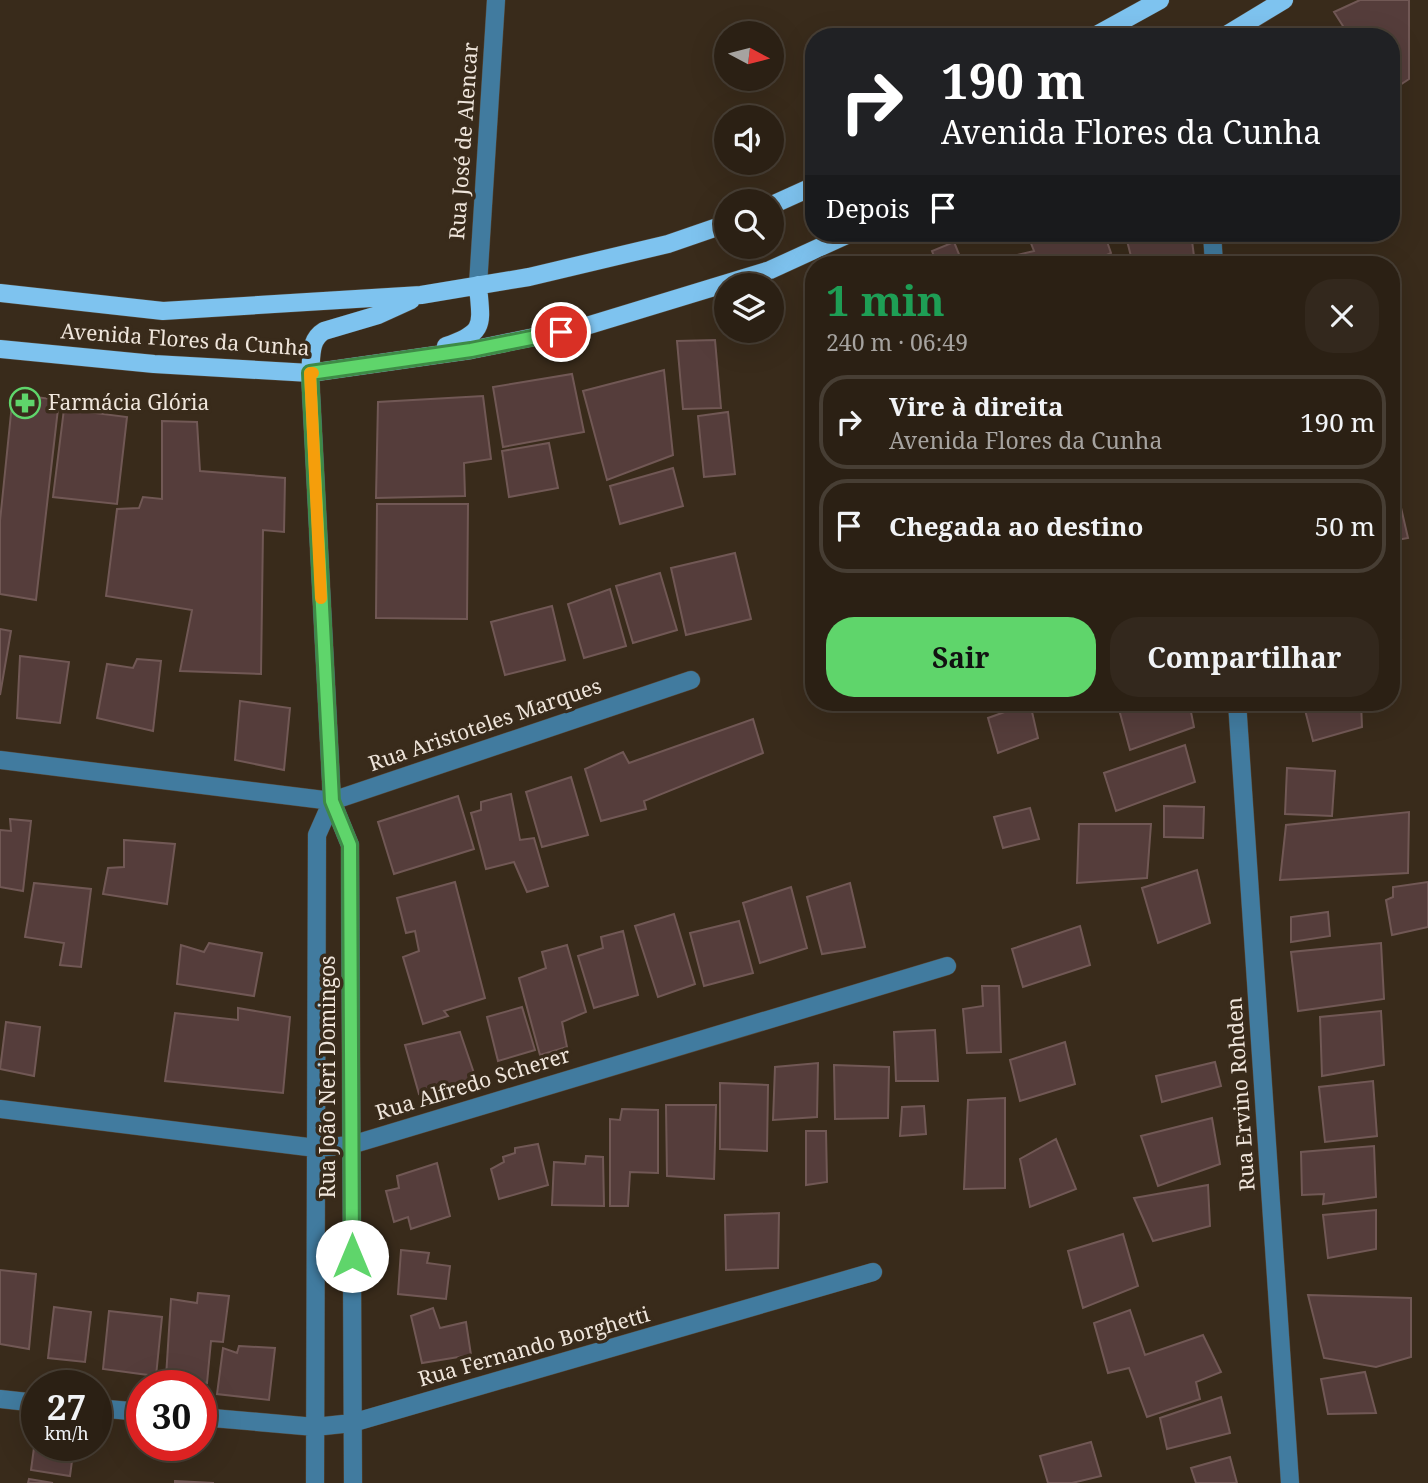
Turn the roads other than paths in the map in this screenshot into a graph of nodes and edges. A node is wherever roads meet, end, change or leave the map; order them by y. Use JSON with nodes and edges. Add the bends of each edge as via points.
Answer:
{"nodes":[{"id":1,"x":496,"y":0,"type":"edge"},
{"id":2,"x":1160,"y":0,"type":"edge"},
{"id":3,"x":1284,"y":0,"type":"edge"},
{"id":4,"x":1109,"y":28,"type":"edge"},
{"id":5,"x":1238,"y":28,"type":"edge"},
{"id":6,"x":805,"y":190,"type":"edge"},
{"id":7,"x":784,"y":200,"type":"edge"},
{"id":8,"x":714,"y":228,"type":"edge"},
{"id":9,"x":831,"y":242,"type":"edge"},
{"id":10,"x":478,"y":285,"type":"junction"},
{"id":11,"x":0,"y":293,"type":"edge"},
{"id":12,"x":421,"y":295,"type":"junction"},
{"id":13,"x":0,"y":349,"type":"edge"},
{"id":14,"x":410,"y":358,"type":"junction"},
{"id":15,"x":310,"y":373,"type":"junction"},
{"id":16,"x":691,"y":680,"type":"dead end"},
{"id":17,"x":1238,"y":711,"type":"edge"},
{"id":18,"x":0,"y":760,"type":"edge"},
{"id":19,"x":332,"y":801,"type":"junction"},
{"id":20,"x":947,"y":966,"type":"dead end"},
{"id":21,"x":0,"y":1109,"type":"edge"},
{"id":22,"x":351,"y":1145,"type":"junction"},
{"id":23,"x":316,"y":1148,"type":"junction"},
{"id":24,"x":873,"y":1272,"type":"dead end"},
{"id":25,"x":0,"y":1399,"type":"edge"},
{"id":26,"x":21,"y":1401,"type":"edge"},
{"id":27,"x":217,"y":1418,"type":"edge"},
{"id":28,"x":352,"y":1423,"type":"junction"},
{"id":29,"x":315,"y":1427,"type":"junction"},
{"id":30,"x":314,"y":1483,"type":"edge"},
{"id":31,"x":352,"y":1483,"type":"edge"},
{"id":32,"x":1290,"y":1483,"type":"edge"}],
"edges":[{"from":1,"to":10,"type":"street","name":"Rua José de Alencar"},
{"from":2,"to":4,"type":"main road"},
{"from":3,"to":5,"type":"main road"},
{"from":6,"to":7,"type":"main road"},
{"from":8,"to":10,"type":"main road","name":"Avenida Flores da Cunha","via":[[668,244]]},
{"from":9,"to":14,"type":"main road","name":"Avenida Flores da Cunha","via":[[770,270],[583,327]]},
{"from":10,"to":12,"type":"main road","name":"Avenida Flores da Cunha"},
{"from":10,"to":14,"type":"main road","via":[[477,330],[469,338]]},
{"from":11,"to":12,"type":"main road","name":"Avenida Flores da Cunha","via":[[163,311]]},
{"from":12,"to":15,"type":"main road","via":[[316,336]]},
{"from":13,"to":15,"type":"main road","name":"Avenida Flores da Cunha"},
{"from":14,"to":15,"type":"main road","name":"Avenida Flores da Cunha"},
{"from":15,"to":19,"type":"street","name":"Rua João Neri Domingos"},
{"from":16,"to":19,"type":"street","name":"Rua Aristoteles Marques"},
{"from":17,"to":32,"type":"street","name":"Rua Ervino Rohden"},
{"from":18,"to":19,"type":"street","name":"Rua Aristoteles Marques"},
{"from":19,"to":22,"type":"street","name":"Rua João Neri Domingos","via":[[350,845]]},
{"from":19,"to":23,"type":"street","name":"Rua João Neri Domingos","via":[[317,835]]},
{"from":20,"to":22,"type":"street","name":"Rua Alfredo Scherer"},
{"from":21,"to":23,"type":"street","name":"Rua Alfredo Scherer"},
{"from":22,"to":23,"type":"street","name":"Rua Alfredo Scherer"},
{"from":22,"to":28,"type":"street","name":"Rua João Neri Domingos"},
{"from":23,"to":29,"type":"street","name":"Rua João Neri Domingos"},
{"from":24,"to":28,"type":"street","name":"Rua Fernando Borghetti"},
{"from":25,"to":26,"type":"street"},
{"from":27,"to":29,"type":"street","name":"Rua Fernando Borghetti"},
{"from":28,"to":29,"type":"street","name":"Rua Fernando Borghetti"},
{"from":28,"to":31,"type":"street","name":"Rua João Neri Domingos"},
{"from":29,"to":30,"type":"street","name":"Rua João Neri Domingos"}]}
